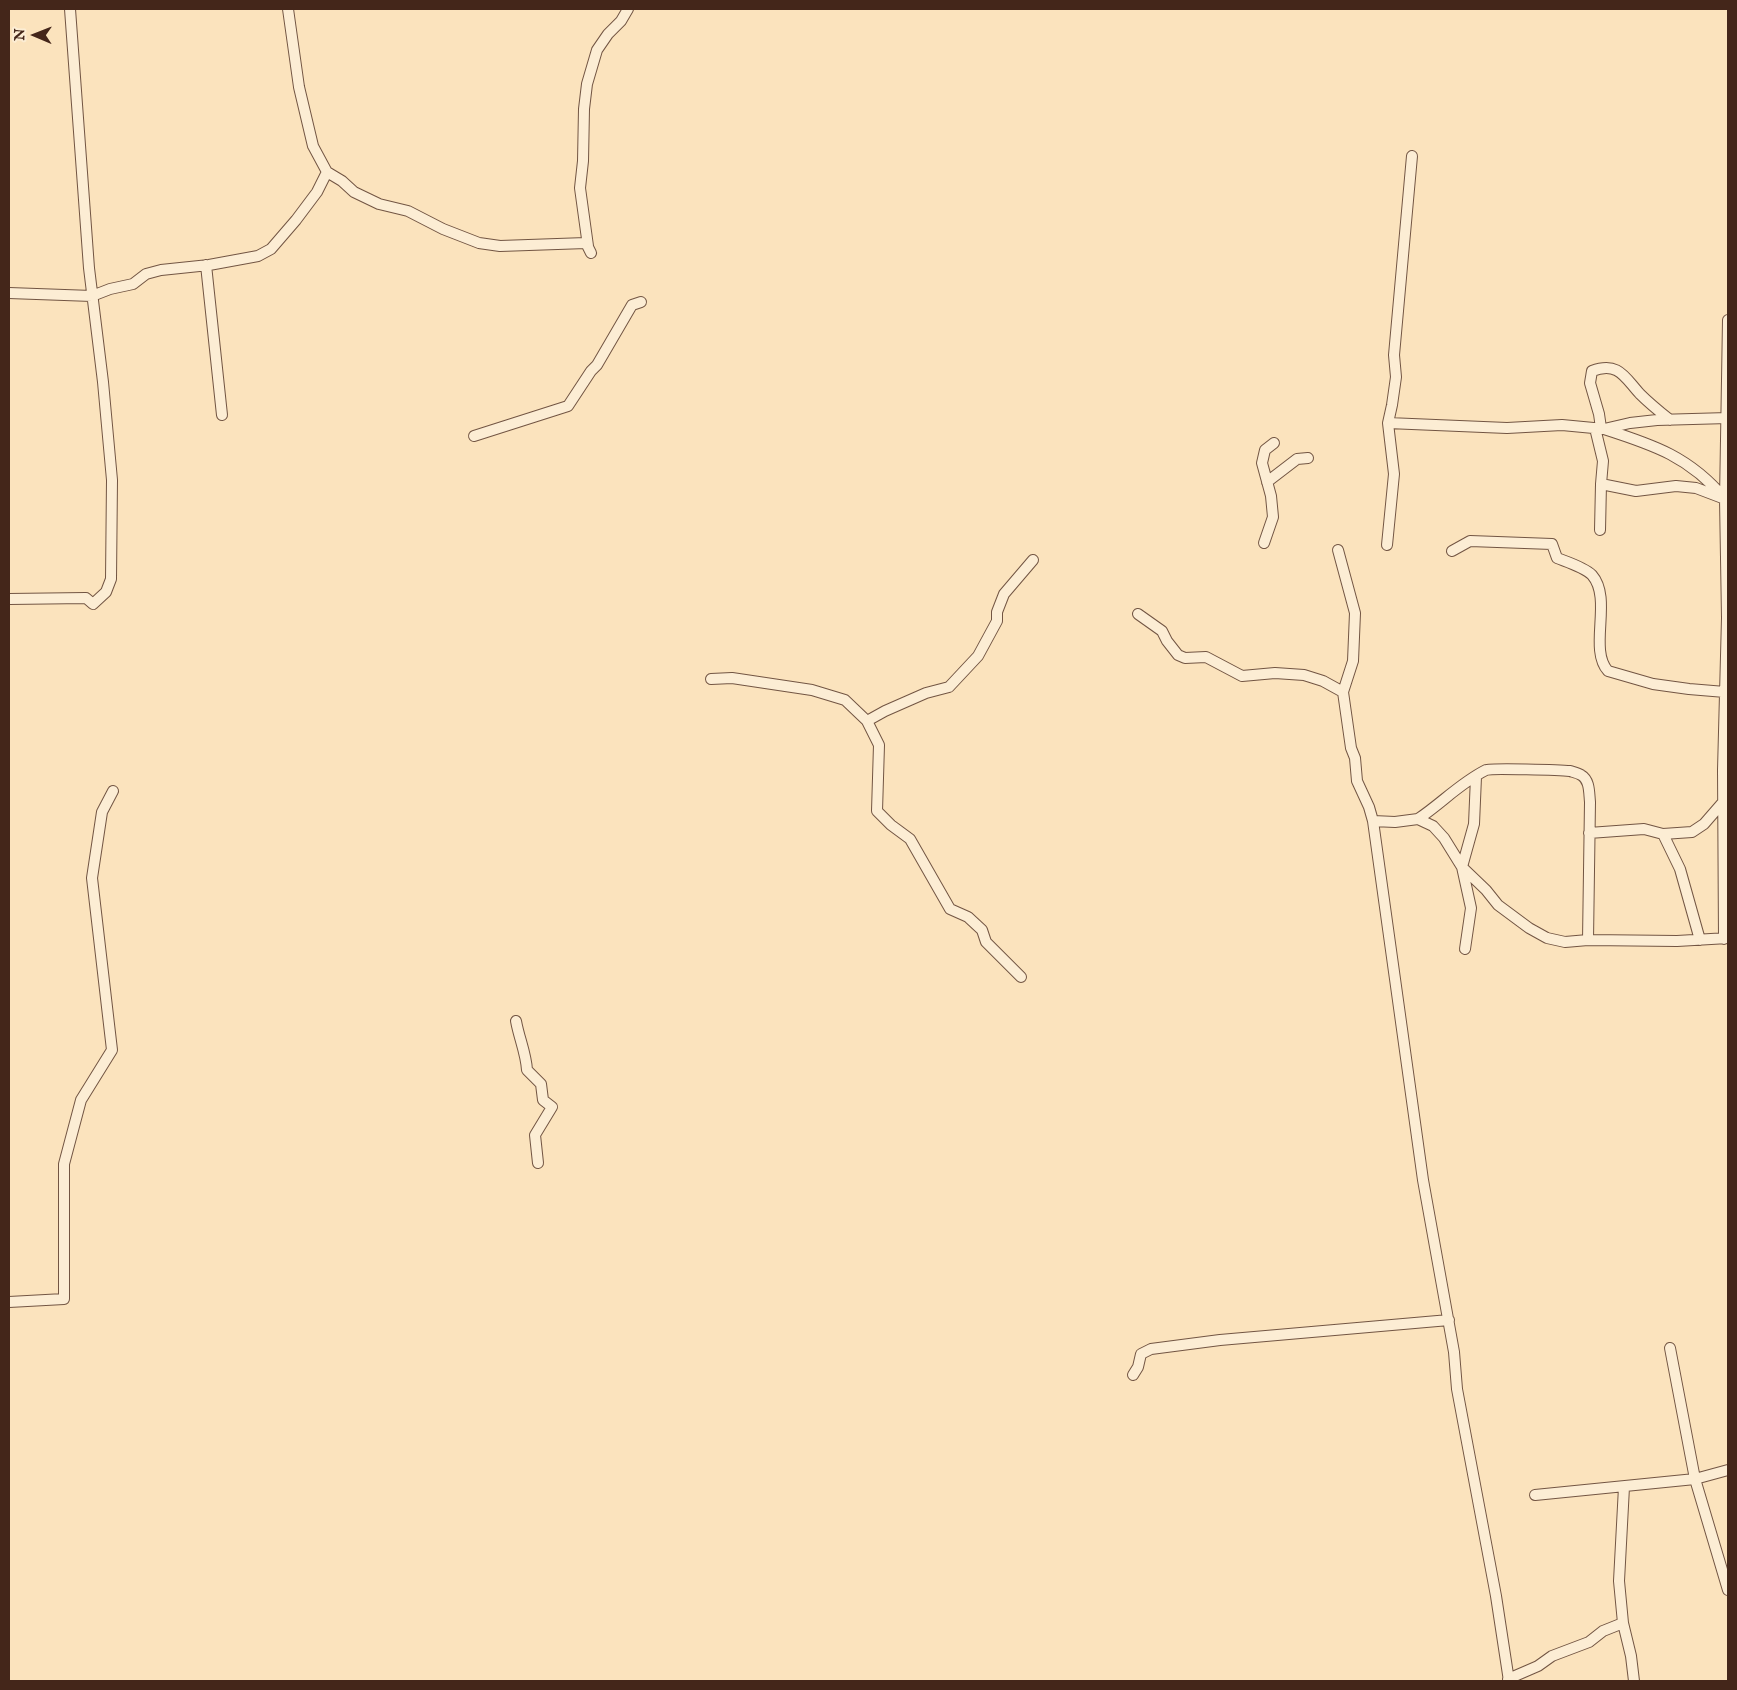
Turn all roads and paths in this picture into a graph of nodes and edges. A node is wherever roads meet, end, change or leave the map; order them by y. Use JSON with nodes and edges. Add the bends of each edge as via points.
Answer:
{"nodes":[{"id":1,"x":70,"y":9,"type":"edge"},
{"id":2,"x":288,"y":9,"type":"edge"},
{"id":3,"x":628,"y":9,"type":"edge"},
{"id":4,"x":1412,"y":156,"type":"dead end"},
{"id":5,"x":327,"y":172,"type":"junction"},
{"id":6,"x":206,"y":265,"type":"junction"},
{"id":7,"x":9,"y":293,"type":"edge"},
{"id":8,"x":92,"y":296,"type":"junction"},
{"id":9,"x":641,"y":302,"type":"dead end"},
{"id":10,"x":1728,"y":320,"type":"edge"},
{"id":11,"x":222,"y":415,"type":"dead end"},
{"id":12,"x":1728,"y":418,"type":"edge"},
{"id":13,"x":1670,"y":420,"type":"junction"},
{"id":14,"x":1388,"y":423,"type":"junction"},
{"id":15,"x":1600,"y":428,"type":"junction"},
{"id":16,"x":474,"y":436,"type":"dead end"},
{"id":17,"x":1274,"y":443,"type":"dead end"},
{"id":18,"x":1308,"y":458,"type":"dead end"},
{"id":19,"x":1268,"y":482,"type":"junction"},
{"id":20,"x":1600,"y":484,"type":"junction"},
{"id":21,"x":1725,"y":498,"type":"junction"},
{"id":22,"x":1600,"y":530,"type":"dead end"},
{"id":23,"x":1264,"y":543,"type":"dead end"},
{"id":24,"x":1387,"y":545,"type":"dead end"},
{"id":25,"x":1338,"y":550,"type":"dead end"},
{"id":26,"x":1452,"y":551,"type":"dead end"},
{"id":27,"x":1033,"y":560,"type":"dead end"},
{"id":28,"x":9,"y":599,"type":"edge"},
{"id":29,"x":1138,"y":614,"type":"dead end"},
{"id":30,"x":711,"y":679,"type":"dead end"},
{"id":31,"x":1344,"y":692,"type":"junction"},
{"id":32,"x":1725,"y":692,"type":"junction"},
{"id":33,"x":867,"y":721,"type":"junction"},
{"id":34,"x":1476,"y":777,"type":"junction"},
{"id":35,"x":113,"y":791,"type":"dead end"},
{"id":36,"x":1724,"y":801,"type":"junction"},
{"id":37,"x":1418,"y":819,"type":"junction"},
{"id":38,"x":1374,"y":822,"type":"junction"},
{"id":39,"x":1589,"y":833,"type":"junction"},
{"id":40,"x":1663,"y":834,"type":"junction"},
{"id":41,"x":1462,"y":866,"type":"junction"},
{"id":42,"x":1726,"y":938,"type":"edge"},
{"id":43,"x":1588,"y":940,"type":"junction"},
{"id":44,"x":1700,"y":940,"type":"junction"},
{"id":45,"x":1465,"y":949,"type":"dead end"},
{"id":46,"x":1021,"y":977,"type":"dead end"},
{"id":47,"x":516,"y":1022,"type":"dead end"},
{"id":48,"x":538,"y":1163,"type":"dead end"},
{"id":49,"x":9,"y":1302,"type":"edge"},
{"id":50,"x":1449,"y":1320,"type":"junction"},
{"id":51,"x":1670,"y":1348,"type":"dead end"},
{"id":52,"x":1133,"y":1376,"type":"dead end"},
{"id":53,"x":1728,"y":1470,"type":"edge"},
{"id":54,"x":1695,"y":1479,"type":"junction"},
{"id":55,"x":1624,"y":1487,"type":"junction"},
{"id":56,"x":1535,"y":1496,"type":"dead end"},
{"id":57,"x":1728,"y":1590,"type":"edge"},
{"id":58,"x":1623,"y":1623,"type":"junction"},
{"id":59,"x":1508,"y":1680,"type":"edge"},
{"id":60,"x":1634,"y":1681,"type":"edge"}],
"edges":[{"from":1,"to":8,"type":"street"},
{"from":2,"to":5,"type":"street","via":[[299,87],[313,146]]},
{"from":3,"to":5,"type":"street","via":[[597,50],[587,84],[580,188],[590,249],[586,243],[500,246],[479,243],[408,211],[379,204],[354,192]]},
{"from":4,"to":14,"type":"street","via":[[1394,356],[1396,376]]},
{"from":5,"to":6,"type":"street","via":[[317,192],[271,249],[258,256]]},
{"from":6,"to":8,"type":"street","via":[[153,272],[133,284]]},
{"from":6,"to":11,"type":"street"},
{"from":7,"to":8,"type":"street"},
{"from":8,"to":28,"type":"street","via":[[112,480],[111,579],[106,592],[93,604],[86,598]]},
{"from":9,"to":16,"type":"street","via":[[632,304],[597,365],[568,406]]},
{"from":10,"to":12,"type":"street"},
{"from":12,"to":13,"type":"street"},
{"from":12,"to":21,"type":"street"},
{"from":13,"to":15,"type":"street"},
{"from":13,"to":15,"type":"street","via":[[1621,372],[1600,368],[1592,371],[1590,383]]},
{"from":14,"to":15,"type":"street"},
{"from":14,"to":24,"type":"street","via":[[1394,474]]},
{"from":15,"to":20,"type":"street","via":[[1603,460]]},
{"from":15,"to":21,"type":"street","via":[[1636,439],[1686,462]]},
{"from":17,"to":19,"type":"street","via":[[1265,450],[1262,463]]},
{"from":18,"to":19,"type":"street","via":[[1298,458]]},
{"from":19,"to":23,"type":"street","via":[[1273,517]]},
{"from":20,"to":21,"type":"street","via":[[1636,491],[1696,488]]},
{"from":20,"to":22,"type":"street"},
{"from":21,"to":32,"type":"street"},
{"from":25,"to":31,"type":"street","via":[[1355,613],[1353,661]]},
{"from":26,"to":32,"type":"street","via":[[1470,541],[1552,544],[1557,558],[1585,570],[1598,585],[1601,658],[1608,671],[1653,684]]},
{"from":27,"to":33,"type":"street","via":[[1004,594],[997,621],[978,656],[949,687],[926,693]]},
{"from":29,"to":31,"type":"street","via":[[1162,631],[1178,655],[1185,658],[1206,658],[1242,676],[1304,675]]},
{"from":30,"to":33,"type":"street","via":[[732,678],[812,690],[845,700]]},
{"from":31,"to":38,"type":"street","via":[[1356,781]]},
{"from":32,"to":36,"type":"street"},
{"from":33,"to":46,"type":"street","via":[[879,745],[877,811],[910,839],[950,909],[968,917],[982,930],[986,942]]},
{"from":34,"to":37,"type":"street","via":[[1464,782]]},
{"from":34,"to":39,"type":"street","via":[[1488,769],[1569,771],[1582,775],[1588,784]]},
{"from":34,"to":41,"type":"street","via":[[1474,824]]},
{"from":35,"to":49,"type":"street","via":[[102,812],[92,878],[112,1050],[81,1100],[64,1164],[64,1299]]},
{"from":36,"to":40,"type":"street","via":[[1704,824],[1692,832]]},
{"from":36,"to":42,"type":"street"},
{"from":37,"to":38,"type":"street"},
{"from":37,"to":41,"type":"street","via":[[1433,826]]},
{"from":38,"to":50,"type":"street","via":[[1423,1180]]},
{"from":39,"to":40,"type":"street","via":[[1644,829]]},
{"from":39,"to":43,"type":"street"},
{"from":40,"to":44,"type":"street","via":[[1680,869]]},
{"from":41,"to":43,"type":"street","via":[[1498,905],[1528,928],[1547,938],[1565,942]]},
{"from":41,"to":45,"type":"street","via":[[1471,908]]},
{"from":42,"to":44,"type":"street"},
{"from":43,"to":44,"type":"street"},
{"from":47,"to":48,"type":"street","via":[[527,1070],[541,1084],[543,1100],[552,1107],[535,1135]]},
{"from":50,"to":52,"type":"street","via":[[1151,1349],[1141,1354]]},
{"from":50,"to":59,"type":"street","via":[[1457,1389],[1496,1596]]},
{"from":51,"to":54,"type":"street"},
{"from":53,"to":54,"type":"street"},
{"from":54,"to":55,"type":"street"},
{"from":54,"to":57,"type":"street"},
{"from":55,"to":56,"type":"street"},
{"from":55,"to":58,"type":"street","via":[[1620,1581]]},
{"from":58,"to":59,"type":"street"},
{"from":58,"to":60,"type":"street"}]}
